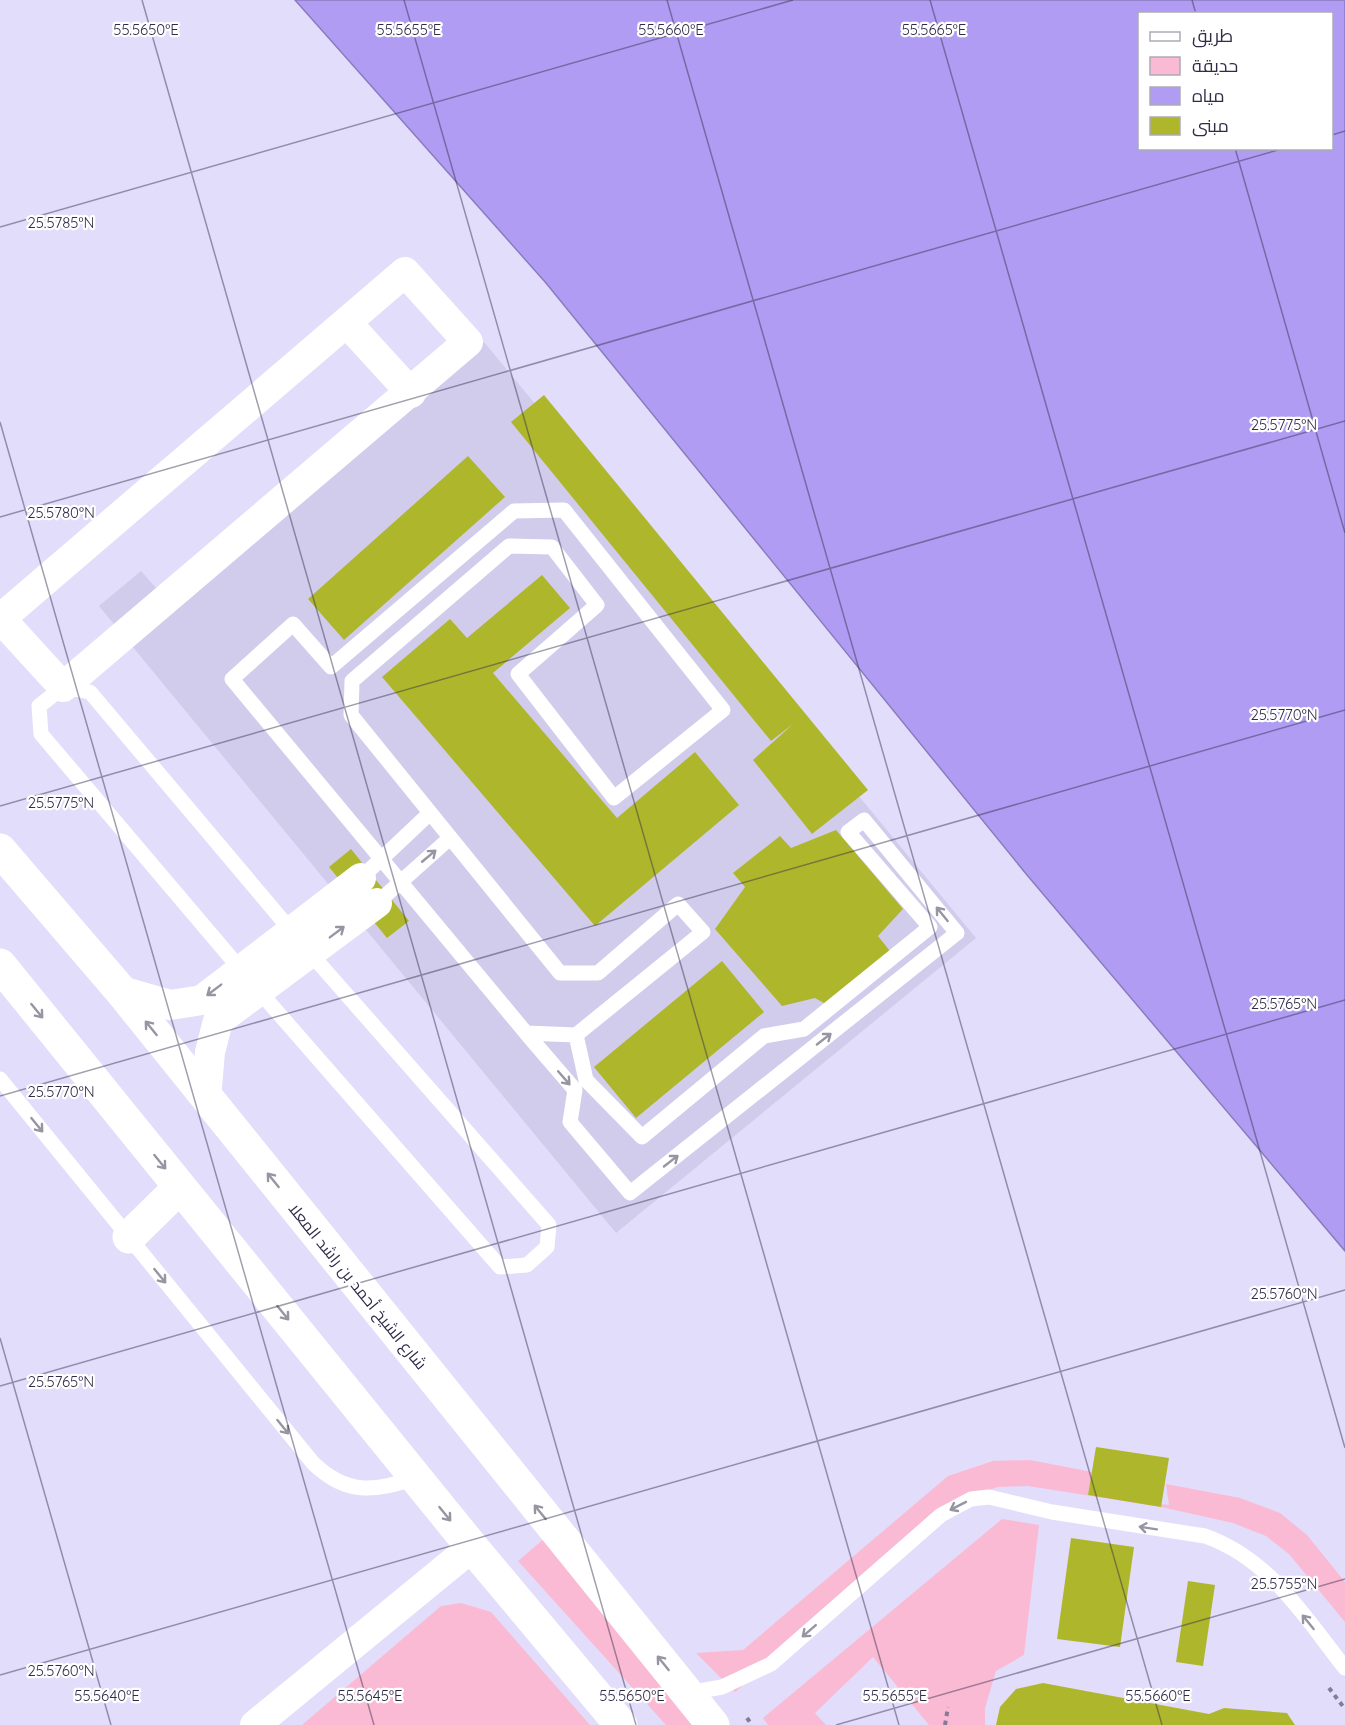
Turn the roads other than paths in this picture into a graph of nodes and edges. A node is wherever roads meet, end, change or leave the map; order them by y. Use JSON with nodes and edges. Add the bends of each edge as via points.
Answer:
{"nodes":[{"id":1,"x":347,"y":323,"type":"junction"},
{"id":2,"x":411,"y":393,"type":"junction"},
{"id":3,"x":0,"y":619,"type":"edge"},
{"id":4,"x":63,"y":687,"type":"junction"},
{"id":5,"x":430,"y":813,"type":"junction"},
{"id":6,"x":450,"y":838,"type":"junction"},
{"id":7,"x":0,"y":850,"type":"edge"},
{"id":8,"x":371,"y":868,"type":"junction"},
{"id":9,"x":400,"y":881,"type":"junction"},
{"id":10,"x":377,"y":903,"type":"joint"},
{"id":11,"x":301,"y":942,"type":"junction"},
{"id":12,"x":0,"y":965,"type":"edge"},
{"id":13,"x":250,"y":980,"type":"junction"},
{"id":14,"x":121,"y":991,"type":"junction"},
{"id":15,"x":526,"y":1033,"type":"junction"},
{"id":16,"x":576,"y":1035,"type":"junction"},
{"id":17,"x":0,"y":1079,"type":"edge"},
{"id":18,"x":206,"y":1098,"type":"junction"},
{"id":19,"x":180,"y":1187,"type":"junction"},
{"id":20,"x":129,"y":1238,"type":"junction"},
{"id":21,"x":416,"y":1478,"type":"junction"},
{"id":22,"x":472,"y":1547,"type":"junction"},
{"id":23,"x":1345,"y":1668,"type":"edge"},
{"id":24,"x":686,"y":1693,"type":"junction"},
{"id":25,"x":255,"y":1725,"type":"edge"},
{"id":26,"x":621,"y":1725,"type":"edge"},
{"id":27,"x":713,"y":1725,"type":"edge"}],
"edges":[{"from":1,"to":2,"type":"street"},
{"from":1,"to":2,"type":"street","via":[[405,272],[468,342]]},
{"from":1,"to":3,"type":"street"},
{"from":2,"to":4,"type":"street"},
{"from":3,"to":4,"type":"street"},
{"from":4,"to":11,"type":"lane","via":[[90,692]]},
{"from":4,"to":13,"type":"lane","via":[[39,706],[41,734]]},
{"from":5,"to":6,"type":"lane"},
{"from":5,"to":8,"type":"lane"},
{"from":5,"to":8,"type":"lane","via":[[351,715],[352,681],[509,546],[552,548],[597,605],[518,674],[614,798],[723,710],[564,510],[514,511],[331,667],[293,624],[232,679]]},
{"from":9,"to":6,"type":"lane","one_way":true},
{"from":6,"to":16,"type":"lane","via":[[560,973],[598,973],[678,904],[703,932]]},
{"from":7,"to":14,"type":"main road","name":"شارع الشيخ أحمد بن راشد المعلا"},
{"from":8,"to":9,"type":"lane"},
{"from":8,"to":11,"type":"street"},
{"from":9,"to":10,"type":"lane"},
{"from":9,"to":15,"type":"lane"},
{"from":11,"to":10,"type":"street","one_way":true},
{"from":11,"to":13,"type":"street"},
{"from":11,"to":13,"type":"lane","via":[[549,1225],[547,1247],[527,1264],[500,1267]]},
{"from":12,"to":19,"type":"main road","one_way":true},
{"from":13,"to":14,"type":"street","one_way":true,"via":[[202,1000],[170,1005]]},
{"from":13,"to":18,"type":"street","via":[[218,1021],[210,1052]]},
{"from":18,"to":14,"type":"main road","name":"شارع الشيخ أحمد بن راشد المعلا","one_way":true},
{"from":15,"to":16,"type":"lane"},
{"from":15,"to":16,"type":"lane","one_way":true,"via":[[575,1090],[570,1122],[630,1193],[957,933],[864,820],[848,832],[930,927],[804,1029],[764,1036],[642,1137],[586,1080]]},
{"from":17,"to":20,"type":"lane","one_way":true},
{"from":24,"to":18,"type":"main road","name":"شارع الشيخ أحمد بن راشد المعلا","one_way":true},
{"from":19,"to":20,"type":"main road"},
{"from":19,"to":21,"type":"main road","one_way":true},
{"from":20,"to":21,"type":"lane","one_way":true,"via":[[326,1475],[342,1485],[360,1489],[378,1489]]},
{"from":21,"to":22,"type":"main road","one_way":true},
{"from":22,"to":25,"type":"street"},
{"from":22,"to":26,"type":"main road"},
{"from":23,"to":24,"type":"lane","one_way":true,"via":[[1268,1574],[1226,1544],[1205,1536],[1052,1512],[989,1497],[971,1499],[941,1515],[771,1664],[722,1687]]},
{"from":24,"to":27,"type":"main road","name":"شارع الشيخ أحمد بن راشد المعلا"}]}
